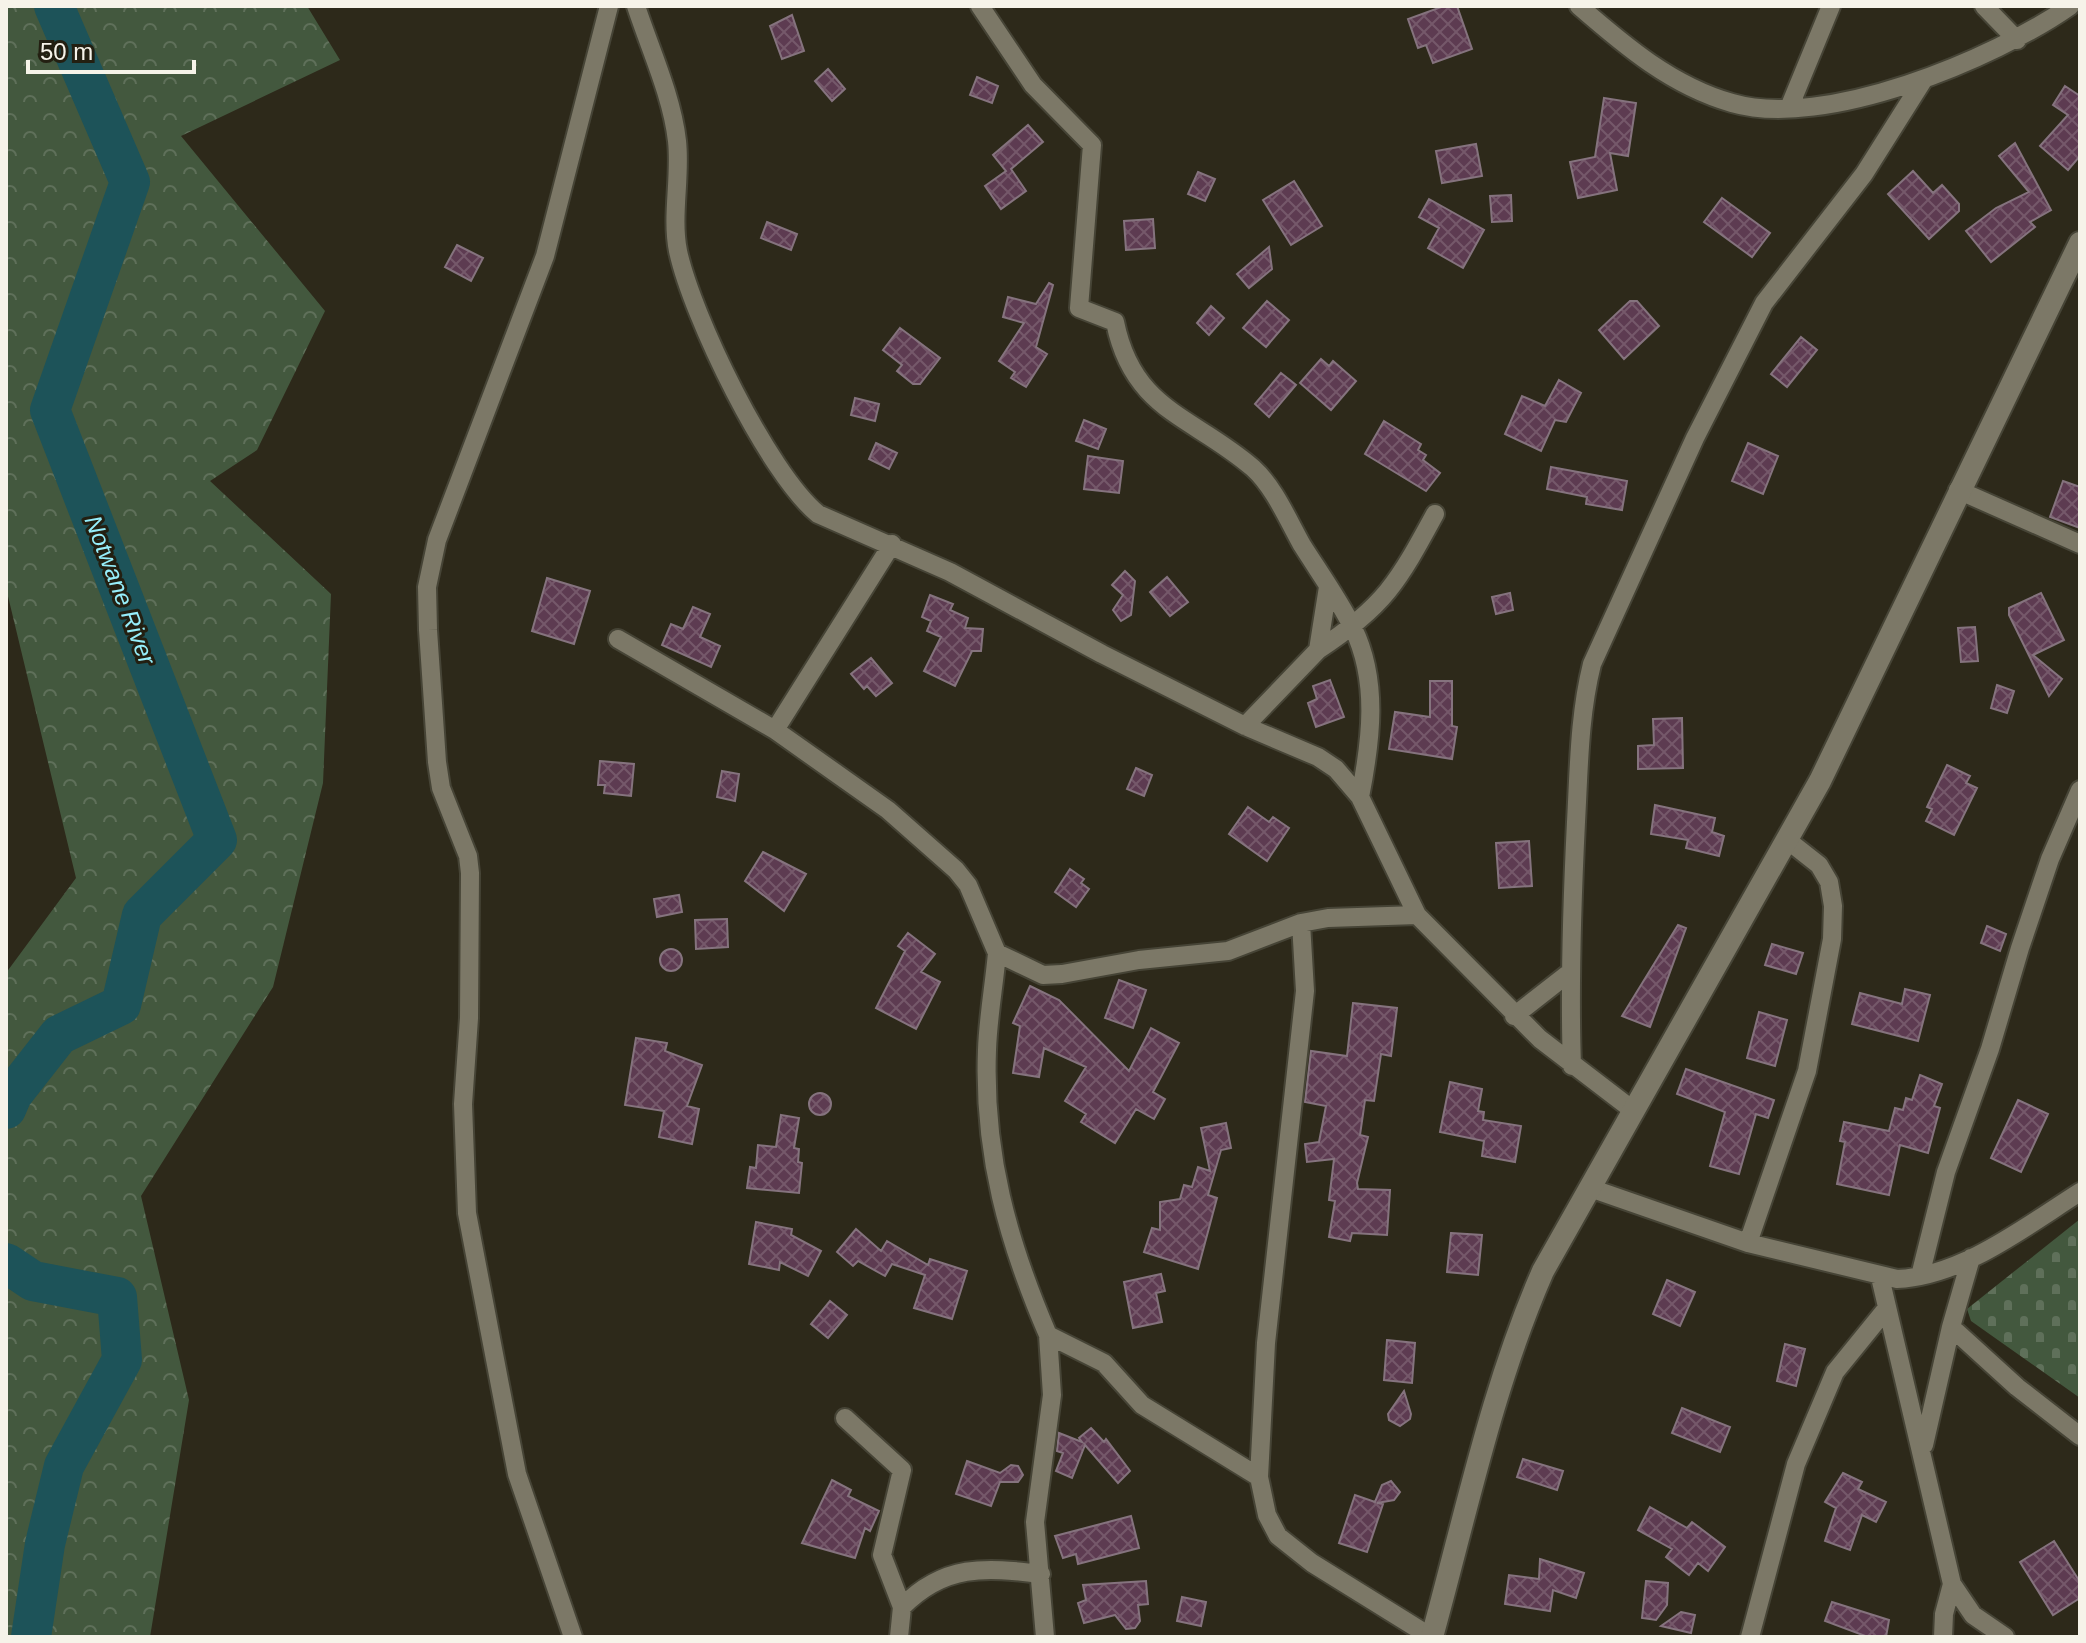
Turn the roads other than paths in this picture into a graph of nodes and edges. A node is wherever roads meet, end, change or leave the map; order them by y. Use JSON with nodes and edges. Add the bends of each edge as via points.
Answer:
{"nodes":[{"id":1,"x":609,"y":6,"type":"edge"},
{"id":2,"x":636,"y":6,"type":"edge"},
{"id":3,"x":980,"y":6,"type":"edge"},
{"id":4,"x":1579,"y":6,"type":"edge"},
{"id":5,"x":1831,"y":6,"type":"edge"},
{"id":6,"x":1984,"y":6,"type":"edge"},
{"id":7,"x":2070,"y":6,"type":"edge"},
{"id":8,"x":2017,"y":40,"type":"junction"},
{"id":9,"x":1924,"y":79,"type":"junction"},
{"id":10,"x":1789,"y":108,"type":"junction"},
{"id":11,"x":2080,"y":243,"type":"edge"},
{"id":12,"x":1958,"y":490,"type":"junction"},
{"id":13,"x":1435,"y":514,"type":"dead end"},
{"id":14,"x":892,"y":544,"type":"junction"},
{"id":15,"x":2080,"y":544,"type":"edge"},
{"id":16,"x":1328,"y":587,"type":"junction"},
{"id":17,"x":1353,"y":627,"type":"junction"},
{"id":18,"x":618,"y":639,"type":"dead end"},
{"id":19,"x":1318,"y":650,"type":"junction"},
{"id":20,"x":1245,"y":726,"type":"junction"},
{"id":21,"x":775,"y":730,"type":"junction"},
{"id":22,"x":2080,"y":790,"type":"edge"},
{"id":23,"x":1360,"y":797,"type":"junction"},
{"id":24,"x":1786,"y":839,"type":"junction"},
{"id":25,"x":1417,"y":915,"type":"junction"},
{"id":26,"x":1301,"y":923,"type":"junction"},
{"id":27,"x":997,"y":953,"type":"junction"},
{"id":28,"x":1569,"y":973,"type":"junction"},
{"id":29,"x":1514,"y":1016,"type":"junction"},
{"id":30,"x":1572,"y":1066,"type":"junction"},
{"id":31,"x":1634,"y":1111,"type":"junction"},
{"id":32,"x":1590,"y":1188,"type":"junction"},
{"id":33,"x":2080,"y":1192,"type":"edge"},
{"id":34,"x":1748,"y":1243,"type":"junction"},
{"id":35,"x":1971,"y":1258,"type":"junction"},
{"id":36,"x":1920,"y":1276,"type":"junction"},
{"id":37,"x":1880,"y":1277,"type":"junction"},
{"id":38,"x":1887,"y":1308,"type":"junction"},
{"id":39,"x":1951,"y":1327,"type":"junction"},
{"id":40,"x":1048,"y":1335,"type":"junction"},
{"id":41,"x":845,"y":1418,"type":"dead end"},
{"id":42,"x":2080,"y":1436,"type":"edge"},
{"id":43,"x":1923,"y":1452,"type":"junction"},
{"id":44,"x":1259,"y":1477,"type":"junction"},
{"id":45,"x":1041,"y":1574,"type":"junction"},
{"id":46,"x":1952,"y":1584,"type":"junction"},
{"id":47,"x":902,"y":1607,"type":"junction"},
{"id":48,"x":573,"y":1637,"type":"edge"},
{"id":49,"x":899,"y":1637,"type":"edge"},
{"id":50,"x":1045,"y":1637,"type":"edge"},
{"id":51,"x":1432,"y":1637,"type":"edge"},
{"id":52,"x":1750,"y":1637,"type":"edge"},
{"id":53,"x":1943,"y":1637,"type":"edge"},
{"id":54,"x":2005,"y":1637,"type":"edge"}],
"edges":[{"from":1,"to":48,"type":"street","via":[[545,256],[442,526],[427,587],[441,788],[470,873],[463,1104],[467,1213],[517,1474]]},
{"from":2,"to":14,"type":"street","via":[[677,141],[677,247],[737,394],[801,500],[818,514]]},
{"from":3,"to":16,"type":"street","via":[[1033,85],[1092,145],[1079,308],[1115,322],[1133,376],[1154,397],[1257,471]]},
{"from":4,"to":10,"type":"street","via":[[1640,59],[1702,93],[1757,109]]},
{"from":5,"to":10,"type":"street"},
{"from":6,"to":8,"type":"street"},
{"from":7,"to":8,"type":"street"},
{"from":8,"to":9,"type":"street"},
{"from":9,"to":10,"type":"street","via":[[1860,98]]},
{"from":9,"to":28,"type":"street","via":[[1864,174],[1764,303],[1695,438],[1592,664],[1583,702]]},
{"from":11,"to":12,"type":"street"},
{"from":12,"to":15,"type":"street"},
{"from":12,"to":24,"type":"street","via":[[1820,781]]},
{"from":13,"to":17,"type":"street","via":[[1399,580]]},
{"from":14,"to":20,"type":"street"},
{"from":14,"to":21,"type":"street"},
{"from":16,"to":17,"type":"street"},
{"from":16,"to":19,"type":"street"},
{"from":17,"to":19,"type":"street"},
{"from":17,"to":23,"type":"street","via":[[1370,685],[1370,733]]},
{"from":18,"to":21,"type":"street"},
{"from":19,"to":20,"type":"street"},
{"from":20,"to":23,"type":"street","via":[[1318,757]]},
{"from":21,"to":27,"type":"street","via":[[888,810],[956,870]]},
{"from":22,"to":36,"type":"street","via":[[2050,859],[1946,1172]]},
{"from":23,"to":25,"type":"street"},
{"from":24,"to":31,"type":"street"},
{"from":24,"to":34,"type":"street","via":[[1819,865],[1829,882],[1832,939],[1807,1071]]},
{"from":25,"to":26,"type":"street","via":[[1355,914]]},
{"from":25,"to":29,"type":"street"},
{"from":26,"to":27,"type":"street","via":[[1228,951],[1062,974],[1043,975]]},
{"from":26,"to":44,"type":"street","via":[[1305,991],[1266,1343]]},
{"from":27,"to":40,"type":"street","via":[[987,1054],[992,1147],[1017,1262]]},
{"from":28,"to":29,"type":"street"},
{"from":28,"to":30,"type":"street"},
{"from":29,"to":30,"type":"street"},
{"from":30,"to":31,"type":"street"},
{"from":31,"to":32,"type":"street"},
{"from":32,"to":34,"type":"street"},
{"from":32,"to":51,"type":"street","via":[[1518,1328]]},
{"from":33,"to":35,"type":"street"},
{"from":34,"to":37,"type":"street"},
{"from":35,"to":36,"type":"street"},
{"from":35,"to":39,"type":"street"},
{"from":36,"to":37,"type":"street"},
{"from":37,"to":38,"type":"street"},
{"from":38,"to":43,"type":"street"},
{"from":38,"to":52,"type":"street","via":[[1835,1372],[1796,1464]]},
{"from":39,"to":42,"type":"street"},
{"from":39,"to":43,"type":"street"},
{"from":40,"to":44,"type":"street","via":[[1104,1363],[1142,1405]]},
{"from":40,"to":45,"type":"street","via":[[1050,1425],[1035,1522]]},
{"from":41,"to":47,"type":"street","via":[[902,1470],[882,1555]]},
{"from":43,"to":46,"type":"street"},
{"from":44,"to":51,"type":"street","via":[[1267,1515],[1278,1536]]},
{"from":45,"to":47,"type":"street","via":[[994,1568],[969,1571],[935,1580]]},
{"from":45,"to":50,"type":"street"},
{"from":46,"to":53,"type":"street"},
{"from":46,"to":54,"type":"street","via":[[1973,1615]]},
{"from":47,"to":49,"type":"street"}]}
